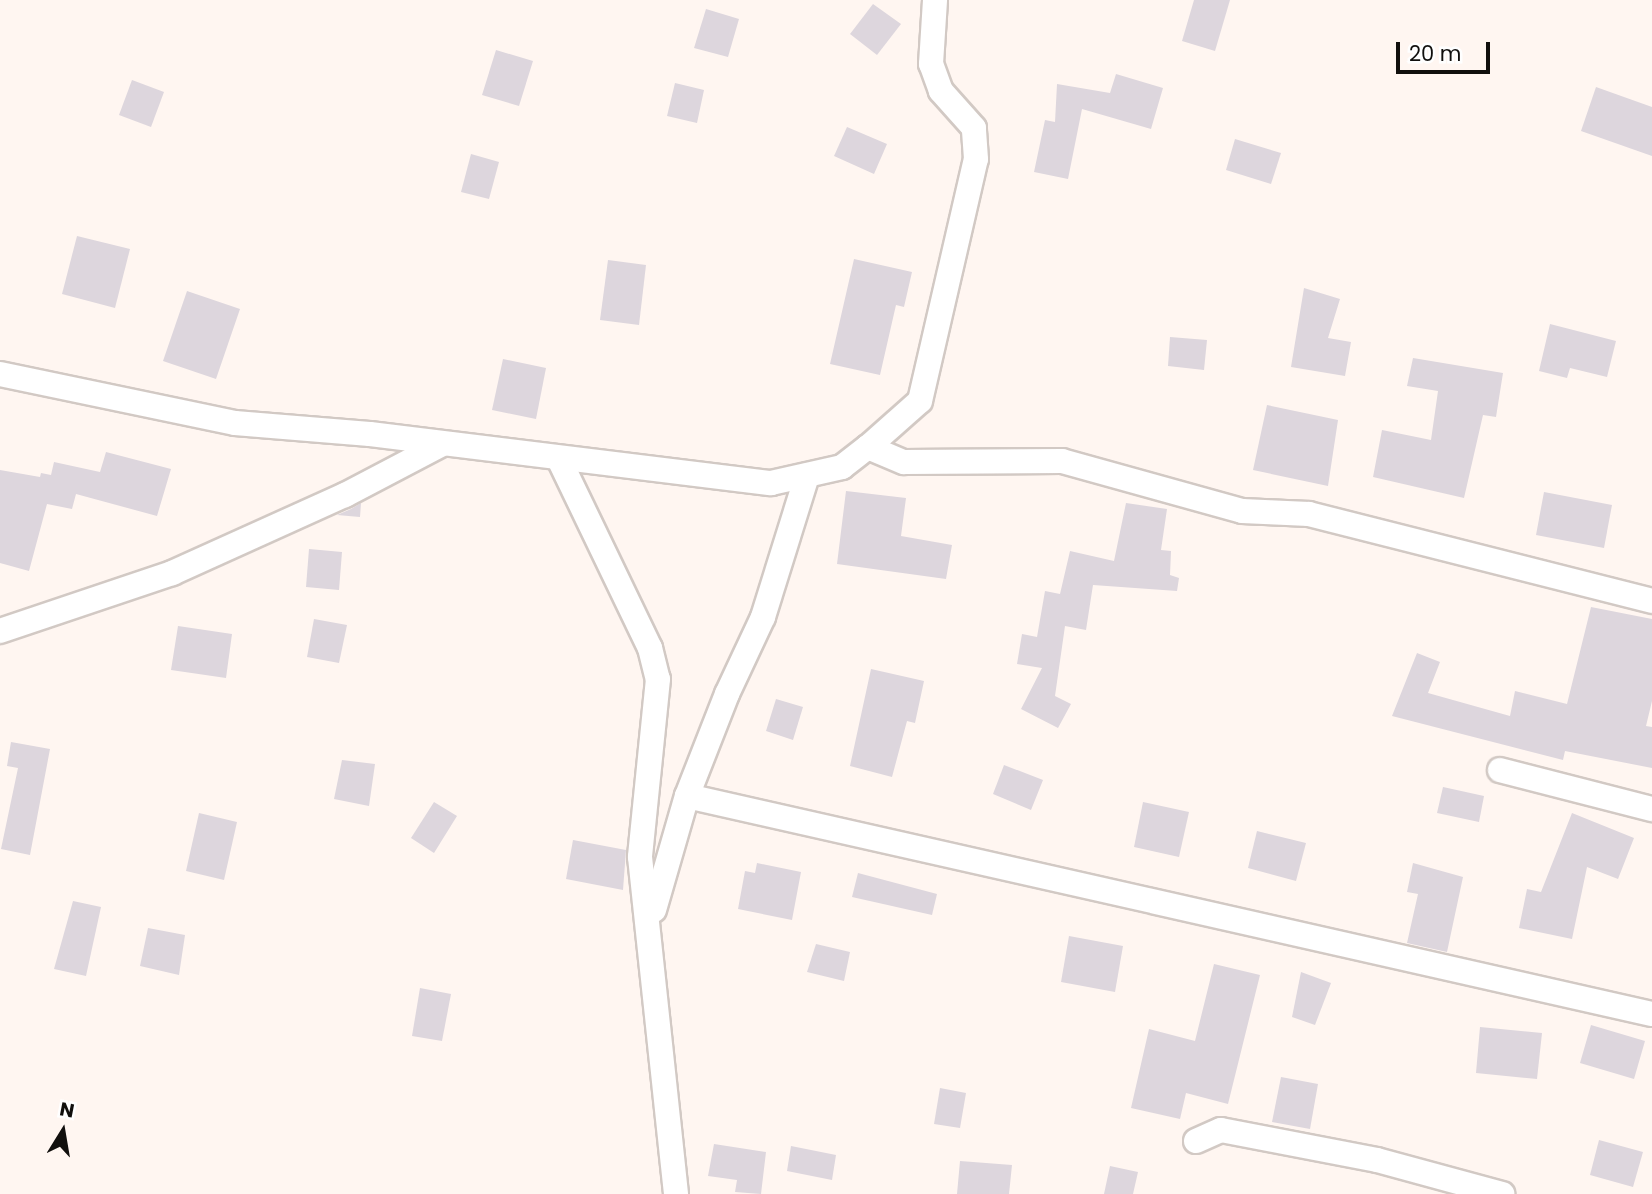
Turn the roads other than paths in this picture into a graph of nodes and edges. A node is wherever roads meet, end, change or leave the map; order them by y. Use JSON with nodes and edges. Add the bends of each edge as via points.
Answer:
{"nodes":[{"id":1,"x":935,"y":0,"type":"edge"},
{"id":2,"x":0,"y":374,"type":"edge"},
{"id":3,"x":443,"y":444,"type":"junction"},
{"id":4,"x":868,"y":447,"type":"junction"},
{"id":5,"x":559,"y":459,"type":"junction"},
{"id":6,"x":807,"y":476,"type":"junction"},
{"id":7,"x":1652,"y":601,"type":"edge"},
{"id":8,"x":0,"y":631,"type":"edge"},
{"id":9,"x":1500,"y":770,"type":"dead end"},
{"id":10,"x":687,"y":796,"type":"junction"},
{"id":11,"x":1652,"y":809,"type":"edge"},
{"id":12,"x":650,"y":937,"type":"junction"},
{"id":13,"x":1652,"y":1014,"type":"edge"},
{"id":14,"x":1196,"y":1141,"type":"dead end"},
{"id":15,"x":676,"y":1194,"type":"edge"},
{"id":16,"x":1502,"y":1194,"type":"edge"}],
"edges":[{"from":1,"to":4,"type":"street","via":[[931,64],[941,92],[974,128],[976,159],[920,401]]},
{"from":2,"to":3,"type":"street","via":[[235,424]]},
{"from":3,"to":5,"type":"street"},
{"from":3,"to":8,"type":"street","via":[[345,495],[172,573]]},
{"from":4,"to":6,"type":"street","via":[[842,467]]},
{"from":4,"to":7,"type":"street","via":[[904,462],[1062,461],[1241,511],[1309,514]]},
{"from":5,"to":6,"type":"street","via":[[771,484]]},
{"from":5,"to":12,"type":"street","via":[[650,648],[658,679],[658,709],[641,811],[640,857]]},
{"from":6,"to":10,"type":"street","via":[[764,617],[727,694]]},
{"from":9,"to":11,"type":"street"},
{"from":10,"to":12,"type":"street","via":[[656,889]]},
{"from":10,"to":13,"type":"street"},
{"from":12,"to":15,"type":"street"},
{"from":14,"to":16,"type":"street","via":[[1221,1129],[1377,1160]]}]}
